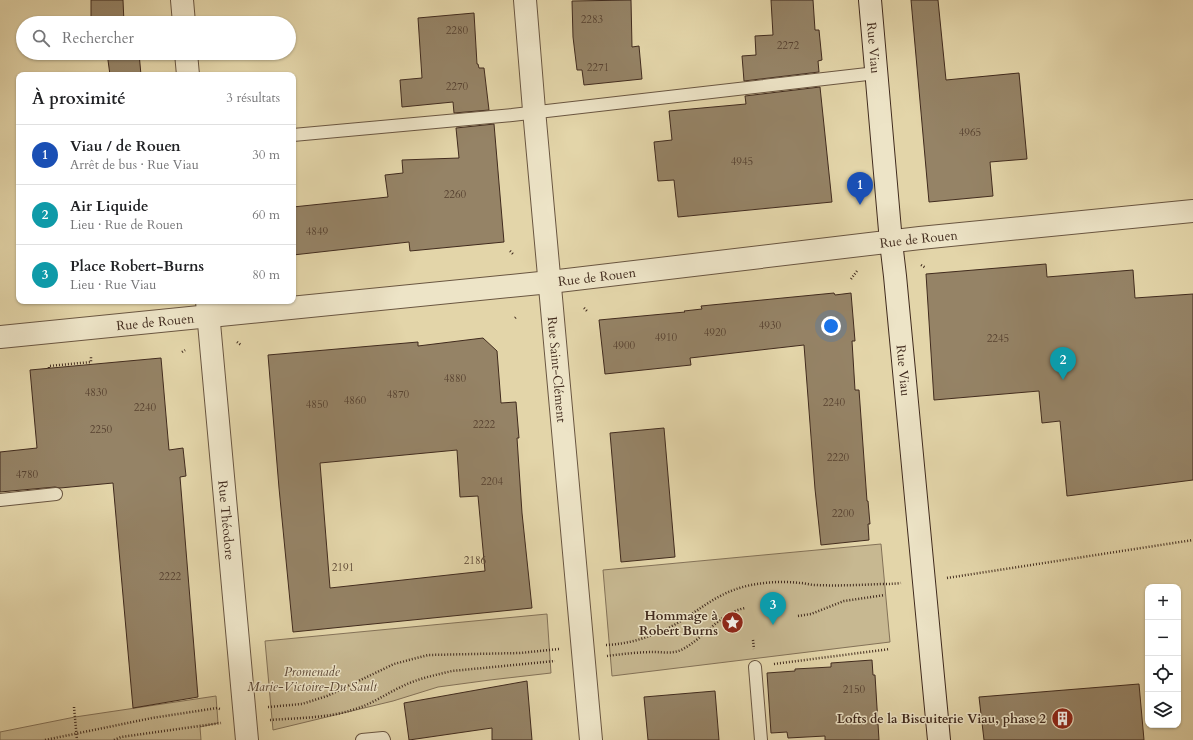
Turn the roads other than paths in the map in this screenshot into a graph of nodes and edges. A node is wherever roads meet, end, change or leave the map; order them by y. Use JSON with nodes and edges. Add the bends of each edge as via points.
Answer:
{"nodes":[{"id":1,"x":182,"y":0,"type":"edge"},
{"id":2,"x":525,"y":0,"type":"edge"},
{"id":3,"x":870,"y":0,"type":"edge"},
{"id":4,"x":183,"y":16,"type":"edge"},
{"id":5,"x":187,"y":60,"type":"edge"},
{"id":6,"x":188,"y":72,"type":"edge"},
{"id":7,"x":876,"y":73,"type":"junction"},
{"id":8,"x":534,"y":112,"type":"junction"},
{"id":9,"x":296,"y":135,"type":"edge"},
{"id":10,"x":1193,"y":211,"type":"edge"},
{"id":11,"x":891,"y":242,"type":"junction"},
{"id":12,"x":550,"y":282,"type":"junction"},
{"id":13,"x":296,"y":302,"type":"edge"},
{"id":14,"x":271,"y":304,"type":"edge"},
{"id":15,"x":207,"y":309,"type":"edge"},
{"id":16,"x":0,"y":337,"type":"edge"},
{"id":17,"x":56,"y":494,"type":"dead end"},
{"id":18,"x":0,"y":500,"type":"edge"},
{"id":19,"x":755,"y":667,"type":"dead end"},
{"id":20,"x":247,"y":740,"type":"edge"},
{"id":21,"x":362,"y":740,"type":"edge"},
{"id":22,"x":384,"y":740,"type":"edge"},
{"id":23,"x":591,"y":740,"type":"edge"},
{"id":24,"x":761,"y":740,"type":"edge"},
{"id":25,"x":940,"y":740,"type":"edge"}],
"edges":[{"from":1,"to":4,"type":"street"},
{"from":2,"to":8,"type":"street","name":"Rue Saint-Clément"},
{"from":3,"to":7,"type":"street","name":"Rue Viau"},
{"from":5,"to":6,"type":"street"},
{"from":7,"to":8,"type":"lane"},
{"from":7,"to":11,"type":"street","name":"Rue Viau"},
{"from":8,"to":9,"type":"lane"},
{"from":8,"to":12,"type":"street","name":"Rue Saint-Clément"},
{"from":10,"to":11,"type":"street","name":"Rue de Rouen"},
{"from":11,"to":12,"type":"street","name":"Rue de Rouen"},
{"from":11,"to":25,"type":"street","name":"Rue Viau"},
{"from":12,"to":13,"type":"street","name":"Rue de Rouen"},
{"from":12,"to":23,"type":"street","name":"Rue Saint-Clément"},
{"from":14,"to":15,"type":"street","name":"Rue de Rouen"},
{"from":15,"to":16,"type":"street","name":"Rue de Rouen"},
{"from":15,"to":20,"type":"street","name":"Rue Théodore"},
{"from":17,"to":18,"type":"lane"},
{"from":19,"to":24,"type":"lane"},
{"from":21,"to":22,"type":"lane"}]}
